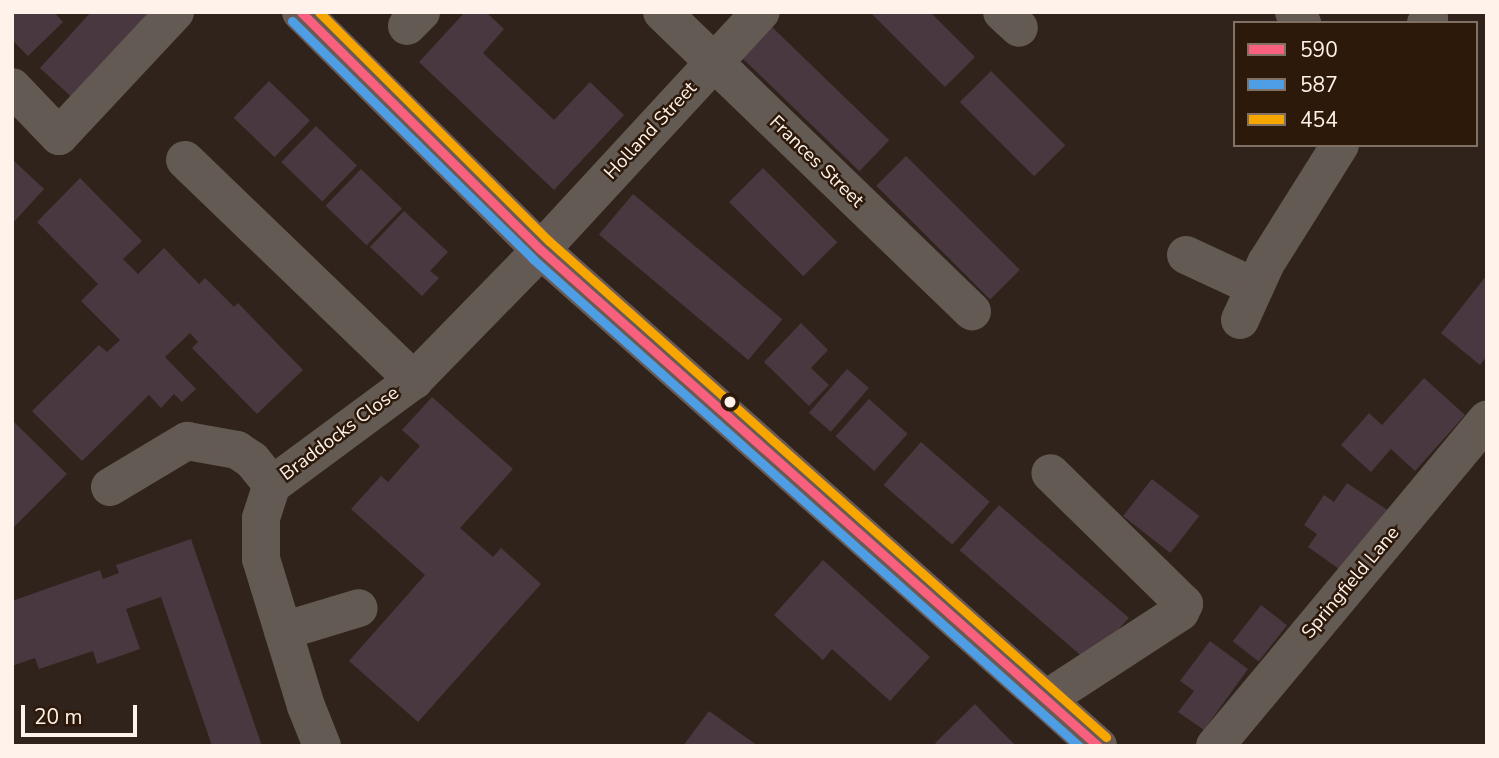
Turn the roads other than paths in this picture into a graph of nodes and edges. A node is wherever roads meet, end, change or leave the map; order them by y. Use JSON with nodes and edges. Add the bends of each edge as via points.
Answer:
{"nodes":[{"id":1,"x":175,"y":12,"type":"edge"},
{"id":2,"x":302,"y":12,"type":"edge"},
{"id":3,"x":662,"y":12,"type":"edge"},
{"id":4,"x":761,"y":12,"type":"edge"},
{"id":5,"x":713,"y":63,"type":"junction"},
{"id":6,"x":12,"y":87,"type":"edge"},
{"id":7,"x":1339,"y":147,"type":"edge"},
{"id":8,"x":185,"y":160,"type":"dead end"},
{"id":9,"x":541,"y":250,"type":"junction"},
{"id":10,"x":1186,"y":255,"type":"dead end"},
{"id":11,"x":971,"y":312,"type":"dead end"},
{"id":12,"x":414,"y":380,"type":"junction"},
{"id":13,"x":1487,"y":420,"type":"edge"},
{"id":14,"x":1050,"y":473,"type":"dead end"},
{"id":15,"x":272,"y":485,"type":"junction"},
{"id":16,"x":110,"y":487,"type":"dead end"},
{"id":17,"x":359,"y":608,"type":"dead end"},
{"id":18,"x":283,"y":631,"type":"junction"},
{"id":19,"x":1048,"y":698,"type":"junction"},
{"id":20,"x":321,"y":746,"type":"edge"},
{"id":21,"x":1098,"y":746,"type":"edge"},
{"id":22,"x":1215,"y":746,"type":"edge"}],
"edges":[{"from":1,"to":6,"type":"street","via":[[59,136]]},
{"from":2,"to":9,"type":"highway"},
{"from":3,"to":5,"type":"street","name":"Frances Street"},
{"from":4,"to":5,"type":"street","name":"Holland Street"},
{"from":5,"to":9,"type":"street","name":"Holland Street"},
{"from":5,"to":11,"type":"street","name":"Frances Street"},
{"from":7,"to":10,"type":"street","via":[[1266,263],[1248,304]]},
{"from":8,"to":12,"type":"street"},
{"from":9,"to":12,"type":"street","name":"Braddocks Close"},
{"from":9,"to":19,"type":"highway"},
{"from":12,"to":15,"type":"street","name":"Braddocks Close"},
{"from":13,"to":22,"type":"street","name":"Springfield Lane"},
{"from":14,"to":19,"type":"street","via":[[1184,604],[1180,612]]},
{"from":15,"to":16,"type":"street","via":[[252,460],[237,450],[187,441]]},
{"from":15,"to":18,"type":"street","name":"Braddocks Close","via":[[261,518],[261,559]]},
{"from":17,"to":18,"type":"street"},
{"from":18,"to":20,"type":"street","name":"Braddocks Close"},
{"from":19,"to":21,"type":"highway"}]}
